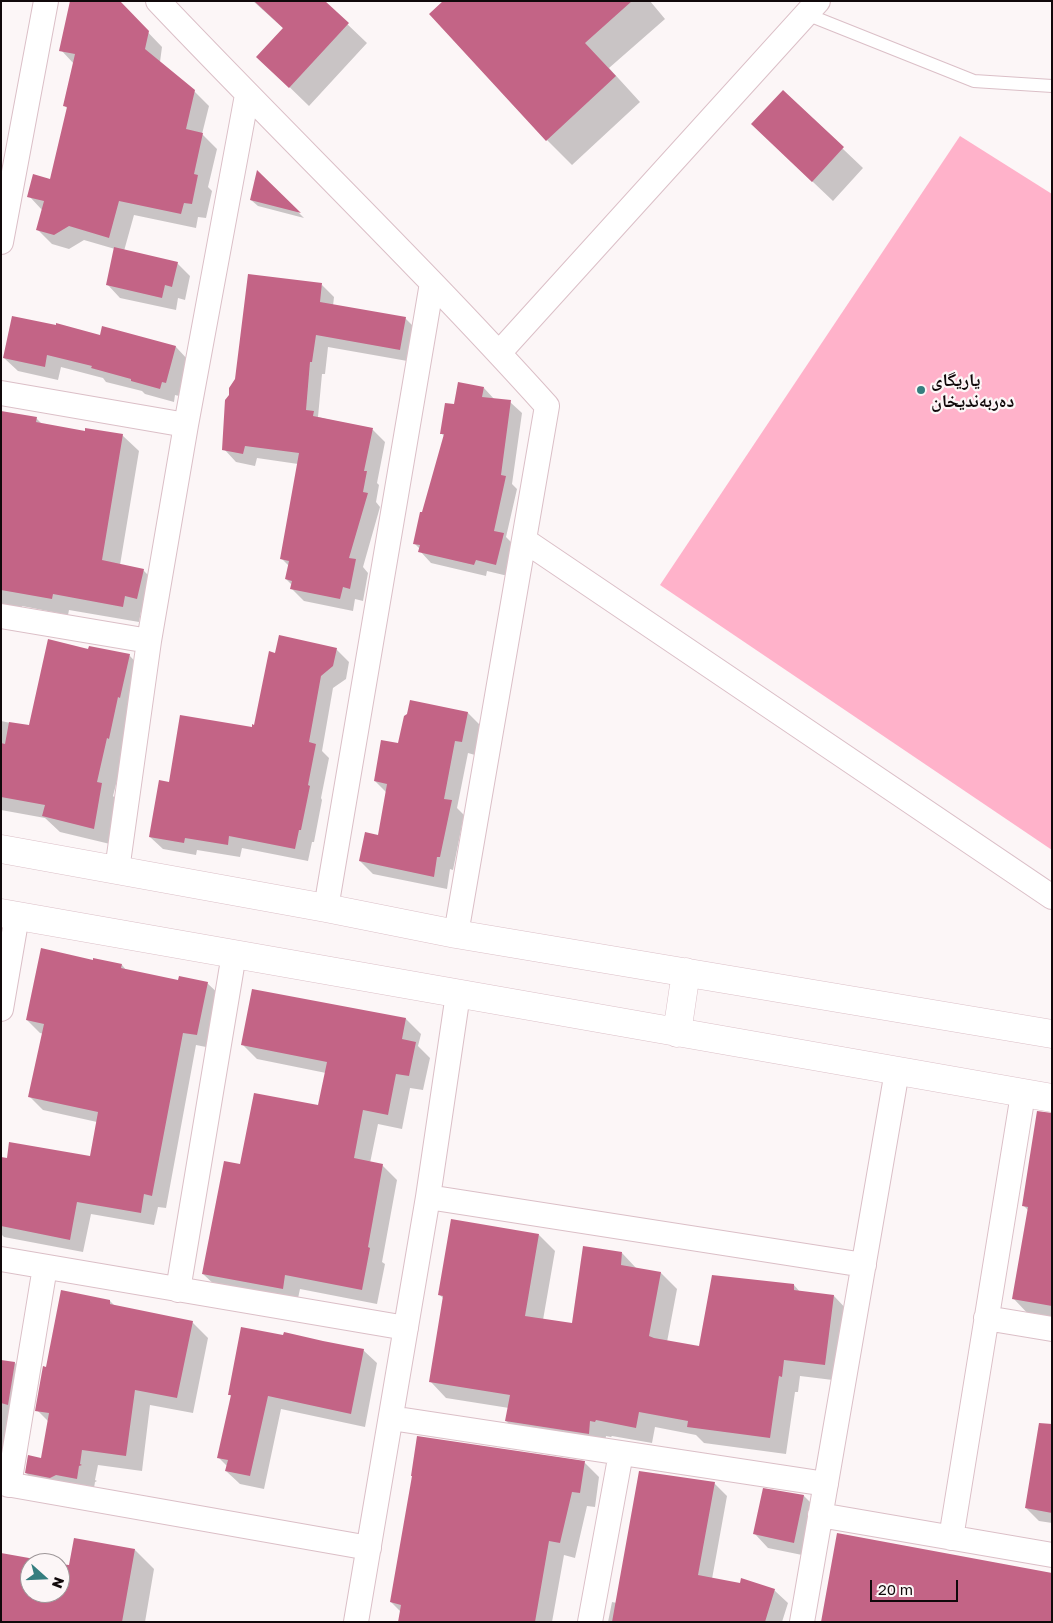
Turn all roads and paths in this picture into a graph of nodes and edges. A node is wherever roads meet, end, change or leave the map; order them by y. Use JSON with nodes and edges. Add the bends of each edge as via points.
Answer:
{"nodes":[{"id":1,"x":46,"y":1,"type":"edge"},
{"id":2,"x":158,"y":1,"type":"edge"},
{"id":3,"x":812,"y":8,"type":"edge"},
{"id":4,"x":1052,"y":86,"type":"edge"},
{"id":5,"x":247,"y":95,"type":"junction"},
{"id":6,"x":1,"y":242,"type":"edge"},
{"id":7,"x":432,"y":282,"type":"junction"},
{"id":8,"x":499,"y":353,"type":"junction"},
{"id":9,"x":1,"y":393,"type":"edge"},
{"id":10,"x":186,"y":425,"type":"junction"},
{"id":11,"x":524,"y":540,"type":"junction"},
{"id":12,"x":1,"y":616,"type":"edge"},
{"id":13,"x":149,"y":641,"type":"junction"},
{"id":14,"x":1,"y":849,"type":"edge"},
{"id":15,"x":117,"y":870,"type":"junction"},
{"id":16,"x":1052,"y":897,"type":"edge"},
{"id":17,"x":326,"y":908,"type":"junction"},
{"id":18,"x":9,"y":914,"type":"edge"},
{"id":19,"x":456,"y":934,"type":"junction"},
{"id":20,"x":234,"y":954,"type":"junction"},
{"id":21,"x":686,"y":972,"type":"junction"},
{"id":22,"x":458,"y":994,"type":"junction"},
{"id":23,"x":1,"y":1009,"type":"edge"},
{"id":24,"x":677,"y":1032,"type":"junction"},
{"id":25,"x":1052,"y":1034,"type":"edge"},
{"id":26,"x":897,"y":1071,"type":"junction"},
{"id":27,"x":1023,"y":1094,"type":"junction"},
{"id":28,"x":1052,"y":1098,"type":"edge"},
{"id":29,"x":428,"y":1197,"type":"junction"},
{"id":30,"x":1,"y":1260,"type":"edge"},
{"id":31,"x":864,"y":1264,"type":"junction"},
{"id":32,"x":45,"y":1267,"type":"junction"},
{"id":33,"x":178,"y":1290,"type":"junction"},
{"id":34,"x":986,"y":1318,"type":"junction"},
{"id":35,"x":406,"y":1328,"type":"junction"},
{"id":36,"x":1052,"y":1329,"type":"edge"},
{"id":37,"x":391,"y":1418,"type":"junction"},
{"id":38,"x":622,"y":1453,"type":"junction"},
{"id":39,"x":5,"y":1484,"type":"edge"},
{"id":40,"x":826,"y":1484,"type":"junction"},
{"id":41,"x":820,"y":1515,"type":"junction"},
{"id":42,"x":951,"y":1538,"type":"junction"},
{"id":43,"x":369,"y":1548,"type":"junction"},
{"id":44,"x":1052,"y":1555,"type":"edge"},
{"id":45,"x":356,"y":1622,"type":"edge"},
{"id":46,"x":590,"y":1622,"type":"edge"},
{"id":47,"x":802,"y":1622,"type":"edge"}],
"edges":[{"from":1,"to":6,"type":"street"},
{"from":2,"to":5,"type":"street"},
{"from":3,"to":4,"type":"lane","via":[[974,82]]},
{"from":3,"to":8,"type":"street"},
{"from":5,"to":7,"type":"street"},
{"from":5,"to":10,"type":"street"},
{"from":7,"to":8,"type":"street"},
{"from":7,"to":17,"type":"street"},
{"from":8,"to":11,"type":"street","via":[[547,406]]},
{"from":9,"to":10,"type":"street"},
{"from":10,"to":13,"type":"street"},
{"from":11,"to":16,"type":"street"},
{"from":11,"to":19,"type":"street"},
{"from":12,"to":13,"type":"street"},
{"from":13,"to":15,"type":"street"},
{"from":14,"to":15,"type":"street"},
{"from":15,"to":17,"type":"street"},
{"from":17,"to":19,"type":"street"},
{"from":18,"to":20,"type":"street"},
{"from":18,"to":23,"type":"street"},
{"from":19,"to":21,"type":"street"},
{"from":20,"to":22,"type":"street"},
{"from":20,"to":33,"type":"street"},
{"from":21,"to":24,"type":"street"},
{"from":21,"to":25,"type":"street"},
{"from":22,"to":24,"type":"street"},
{"from":22,"to":29,"type":"street"},
{"from":24,"to":26,"type":"street"},
{"from":26,"to":27,"type":"street"},
{"from":26,"to":31,"type":"street"},
{"from":27,"to":28,"type":"street"},
{"from":27,"to":34,"type":"street"},
{"from":29,"to":31,"type":"street"},
{"from":29,"to":35,"type":"street"},
{"from":30,"to":32,"type":"street"},
{"from":31,"to":40,"type":"street"},
{"from":32,"to":33,"type":"street"},
{"from":32,"to":39,"type":"street"},
{"from":33,"to":35,"type":"street"},
{"from":34,"to":36,"type":"street"},
{"from":34,"to":42,"type":"street"},
{"from":35,"to":37,"type":"street"},
{"from":37,"to":38,"type":"street"},
{"from":37,"to":43,"type":"street"},
{"from":38,"to":40,"type":"street"},
{"from":38,"to":46,"type":"street"},
{"from":39,"to":43,"type":"street"},
{"from":40,"to":41,"type":"street"},
{"from":41,"to":42,"type":"street"},
{"from":41,"to":47,"type":"street"},
{"from":42,"to":44,"type":"street"},
{"from":43,"to":45,"type":"street"}]}
